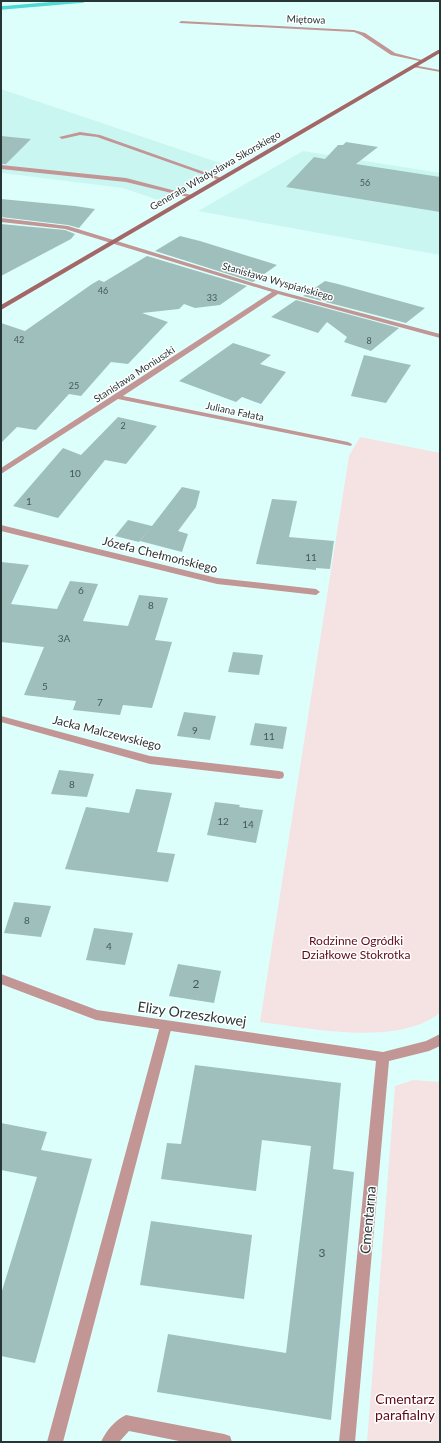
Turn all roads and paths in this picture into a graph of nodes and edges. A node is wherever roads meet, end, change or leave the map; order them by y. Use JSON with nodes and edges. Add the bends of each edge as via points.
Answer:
{"nodes":[{"id":1,"x":181,"y":22,"type":"dead end"},
{"id":2,"x":440,"y":51,"type":"edge"},
{"id":3,"x":424,"y":61,"type":"junction"},
{"id":4,"x":415,"y":66,"type":"junction"},
{"id":5,"x":440,"y":71,"type":"edge"},
{"id":6,"x":62,"y":137,"type":"dead end"},
{"id":7,"x":1,"y":167,"type":"edge"},
{"id":8,"x":221,"y":178,"type":"junction"},
{"id":9,"x":192,"y":196,"type":"junction"},
{"id":10,"x":1,"y":220,"type":"edge"},
{"id":11,"x":112,"y":241,"type":"junction"},
{"id":12,"x":277,"y":292,"type":"junction"},
{"id":13,"x":1,"y":308,"type":"edge"},
{"id":14,"x":440,"y":336,"type":"edge"},
{"id":15,"x":118,"y":397,"type":"junction"},
{"id":16,"x":348,"y":444,"type":"dead end"},
{"id":17,"x":1,"y":472,"type":"edge"},
{"id":18,"x":1,"y":528,"type":"edge"},
{"id":19,"x":316,"y":592,"type":"dead end"},
{"id":20,"x":1,"y":719,"type":"edge"},
{"id":21,"x":279,"y":776,"type":"dead end"},
{"id":22,"x":1,"y":979,"type":"edge"},
{"id":23,"x":166,"y":1026,"type":"junction"},
{"id":24,"x":440,"y":1038,"type":"edge"},
{"id":25,"x":383,"y":1057,"type":"junction"},
{"id":26,"x":55,"y":1442,"type":"edge"},
{"id":27,"x":109,"y":1442,"type":"edge"},
{"id":28,"x":224,"y":1442,"type":"edge"},
{"id":29,"x":346,"y":1442,"type":"edge"}],
"edges":[{"from":1,"to":3,"type":"street","name":"Miętowa","via":[[354,31],[393,54]]},
{"from":2,"to":3,"type":"street","name":"Generała Władysława Sikorskiego"},
{"from":3,"to":4,"type":"street","name":"Generała Władysława Sikorskiego"},
{"from":4,"to":5,"type":"street"},
{"from":4,"to":8,"type":"street","name":"Generała Władysława Sikorskiego"},
{"from":6,"to":8,"type":"street","via":[[87,133]]},
{"from":7,"to":9,"type":"street","via":[[126,180]]},
{"from":8,"to":9,"type":"street","name":"Generała Władysława Sikorskiego"},
{"from":9,"to":11,"type":"street","name":"Generała Władysława Sikorskiego"},
{"from":10,"to":11,"type":"street","name":"Stanisława Wyspiańskiego","via":[[66,227]]},
{"from":11,"to":12,"type":"street","name":"Stanisława Wyspiańskiego"},
{"from":11,"to":13,"type":"street","name":"Generała Władysława Sikorskiego"},
{"from":12,"to":14,"type":"street","name":"Stanisława Wyspiańskiego"},
{"from":12,"to":15,"type":"street","name":"Stanisława Moniuszki"},
{"from":15,"to":16,"type":"street","name":"Juliana Fałata"},
{"from":15,"to":17,"type":"street","name":"Stanisława Moniuszki"},
{"from":18,"to":19,"type":"street","name":"Józefa Chełmońskiego","via":[[217,581]]},
{"from":20,"to":21,"type":"street","name":"Jacka Malczewskiego","via":[[150,760]]},
{"from":22,"to":23,"type":"street","name":"Elizy Orzeszkowej","via":[[96,1015]]},
{"from":23,"to":25,"type":"street","name":"Elizy Orzeszkowej"},
{"from":23,"to":26,"type":"street"},
{"from":24,"to":25,"type":"street","via":[[429,1046]]},
{"from":25,"to":29,"type":"street","name":"Cmentarna"},
{"from":27,"to":28,"type":"street","via":[[126,1423]]}]}
